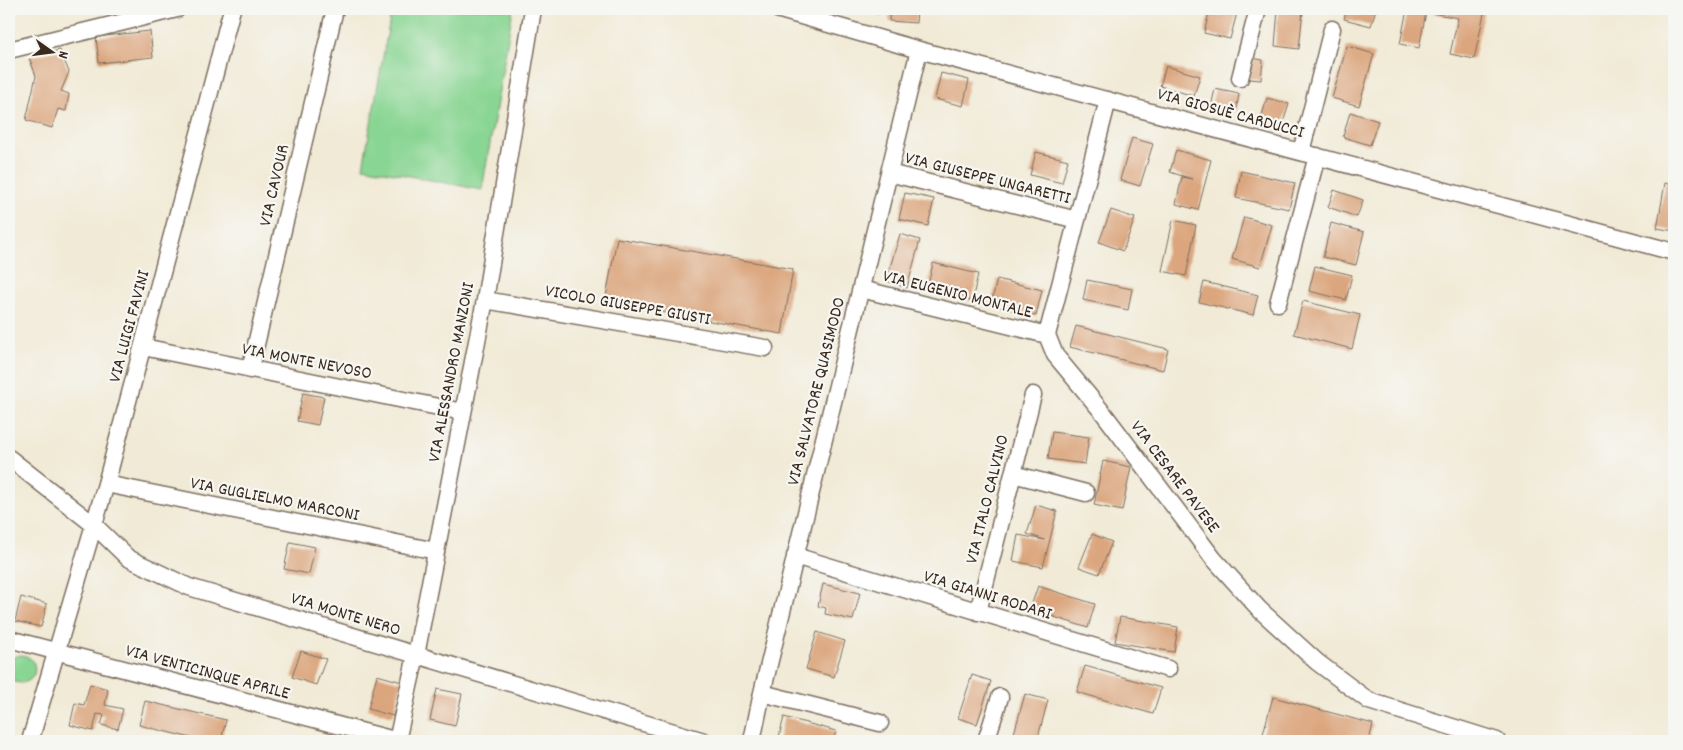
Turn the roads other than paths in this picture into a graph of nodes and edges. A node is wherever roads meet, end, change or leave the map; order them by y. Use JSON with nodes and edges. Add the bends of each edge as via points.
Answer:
{"nodes":[{"id":1,"x":177,"y":9,"type":"edge"},
{"id":2,"x":232,"y":9,"type":"edge"},
{"id":3,"x":335,"y":9,"type":"edge"},
{"id":4,"x":534,"y":9,"type":"edge"},
{"id":5,"x":777,"y":9,"type":"edge"},
{"id":6,"x":1258,"y":9,"type":"edge"},
{"id":7,"x":824,"y":16,"type":"edge"},
{"id":8,"x":1332,"y":30,"type":"dead end"},
{"id":9,"x":9,"y":50,"type":"edge"},
{"id":10,"x":919,"y":50,"type":"junction"},
{"id":11,"x":1240,"y":78,"type":"dead end"},
{"id":12,"x":1108,"y":100,"type":"junction"},
{"id":13,"x":1309,"y":154,"type":"junction"},
{"id":14,"x":889,"y":173,"type":"junction"},
{"id":15,"x":1077,"y":220,"type":"junction"},
{"id":16,"x":1674,"y":252,"type":"edge"},
{"id":17,"x":861,"y":289,"type":"junction"},
{"id":18,"x":485,"y":300,"type":"junction"},
{"id":19,"x":1278,"y":303,"type":"dead end"},
{"id":20,"x":1047,"y":335,"type":"junction"},
{"id":21,"x":143,"y":347,"type":"junction"},
{"id":22,"x":765,"y":348,"type":"dead end"},
{"id":23,"x":250,"y":370,"type":"junction"},
{"id":24,"x":1032,"y":395,"type":"dead end"},
{"id":25,"x":463,"y":412,"type":"junction"},
{"id":26,"x":9,"y":458,"type":"edge"},
{"id":27,"x":1013,"y":474,"type":"junction"},
{"id":28,"x":106,"y":484,"type":"junction"},
{"id":29,"x":1086,"y":493,"type":"dead end"},
{"id":30,"x":94,"y":525,"type":"junction"},
{"id":31,"x":436,"y":551,"type":"junction"},
{"id":32,"x":795,"y":556,"type":"junction"},
{"id":33,"x":978,"y":612,"type":"junction"},
{"id":34,"x":9,"y":639,"type":"edge"},
{"id":35,"x":56,"y":652,"type":"junction"},
{"id":36,"x":416,"y":655,"type":"junction"},
{"id":37,"x":1168,"y":669,"type":"dead end"},
{"id":38,"x":762,"y":693,"type":"junction"},
{"id":39,"x":1000,"y":697,"type":"dead end"},
{"id":40,"x":880,"y":723,"type":"dead end"},
{"id":41,"x":30,"y":741,"type":"edge"},
{"id":42,"x":398,"y":741,"type":"edge"},
{"id":43,"x":704,"y":741,"type":"edge"},
{"id":44,"x":752,"y":741,"type":"edge"},
{"id":45,"x":986,"y":741,"type":"edge"},
{"id":46,"x":1497,"y":741,"type":"edge"}],
"edges":[{"from":1,"to":9,"type":"street"},
{"from":2,"to":21,"type":"street","name":"VIA LUIGI FAVINI"},
{"from":3,"to":23,"type":"street","name":"VIA CAVOUR"},
{"from":4,"to":18,"type":"street","name":"VIA ALESSANDRO MANZONI"},
{"from":5,"to":7,"type":"street","name":"VIA GIOSUÈ CARDUCCI"},
{"from":6,"to":11,"type":"street"},
{"from":7,"to":10,"type":"street","name":"VIA GIOSUÈ CARDUCCI"},
{"from":8,"to":13,"type":"street"},
{"from":10,"to":12,"type":"street","name":"VIA GIOSUÈ CARDUCCI"},
{"from":10,"to":14,"type":"street","name":"VIA SALVATORE QUASIMODO"},
{"from":12,"to":13,"type":"street","name":"VIA GIOSUÈ CARDUCCI"},
{"from":12,"to":15,"type":"street"},
{"from":13,"to":16,"type":"street","name":"VIA GIOSUÈ CARDUCCI"},
{"from":13,"to":19,"type":"street"},
{"from":14,"to":15,"type":"street","name":"VIA GIUSEPPE UNGARETTI"},
{"from":14,"to":17,"type":"street","name":"VIA SALVATORE QUASIMODO"},
{"from":15,"to":20,"type":"street"},
{"from":17,"to":20,"type":"street","name":"VIA EUGENIO MONTALE"},
{"from":17,"to":32,"type":"street","name":"VIA SALVATORE QUASIMODO"},
{"from":18,"to":22,"type":"street","name":"VICOLO GIUSEPPE GIUSTI"},
{"from":18,"to":25,"type":"street","name":"VIA ALESSANDRO MANZONI"},
{"from":20,"to":46,"type":"street","name":"VIA CESARE PAVESE","via":[[1055,355],[1213,558],[1260,610],[1317,662],[1369,701]]},
{"from":21,"to":23,"type":"street","name":"VIA MONTE NEVOSO"},
{"from":21,"to":28,"type":"street","name":"VIA LUIGI FAVINI"},
{"from":23,"to":25,"type":"street","name":"VIA MONTE NEVOSO"},
{"from":24,"to":27,"type":"street","name":"VIA ITALO CALVINO"},
{"from":25,"to":31,"type":"street","name":"VIA ALESSANDRO MANZONI"},
{"from":26,"to":30,"type":"street","name":"VIA MONTE NERO"},
{"from":27,"to":29,"type":"street"},
{"from":27,"to":33,"type":"street","name":"VIA ITALO CALVINO"},
{"from":28,"to":30,"type":"street","name":"VIA LUIGI FAVINI"},
{"from":28,"to":31,"type":"street","name":"VIA GUGLIELMO MARCONI"},
{"from":30,"to":35,"type":"street","name":"VIA LUIGI FAVINI"},
{"from":30,"to":36,"type":"street","name":"VIA MONTE NERO","via":[[128,558],[189,587]]},
{"from":31,"to":36,"type":"street","name":"VIA ALESSANDRO MANZONI"},
{"from":32,"to":33,"type":"street","name":"VIA GIANNI RODARI"},
{"from":32,"to":38,"type":"street","name":"VIA SALVATORE QUASIMODO"},
{"from":33,"to":37,"type":"street","name":"VIA GIANNI RODARI"},
{"from":34,"to":35,"type":"street","name":"VIA VENTICINQUE APRILE"},
{"from":35,"to":41,"type":"street","name":"VIA LUIGI FAVINI"},
{"from":35,"to":42,"type":"street","name":"VIA VENTICINQUE APRILE"},
{"from":36,"to":42,"type":"street","name":"VIA ALESSANDRO MANZONI"},
{"from":36,"to":43,"type":"street","name":"VIA MONTE NERO"},
{"from":38,"to":40,"type":"street"},
{"from":38,"to":44,"type":"street","name":"VIA SALVATORE QUASIMODO"},
{"from":39,"to":45,"type":"street"}]}
